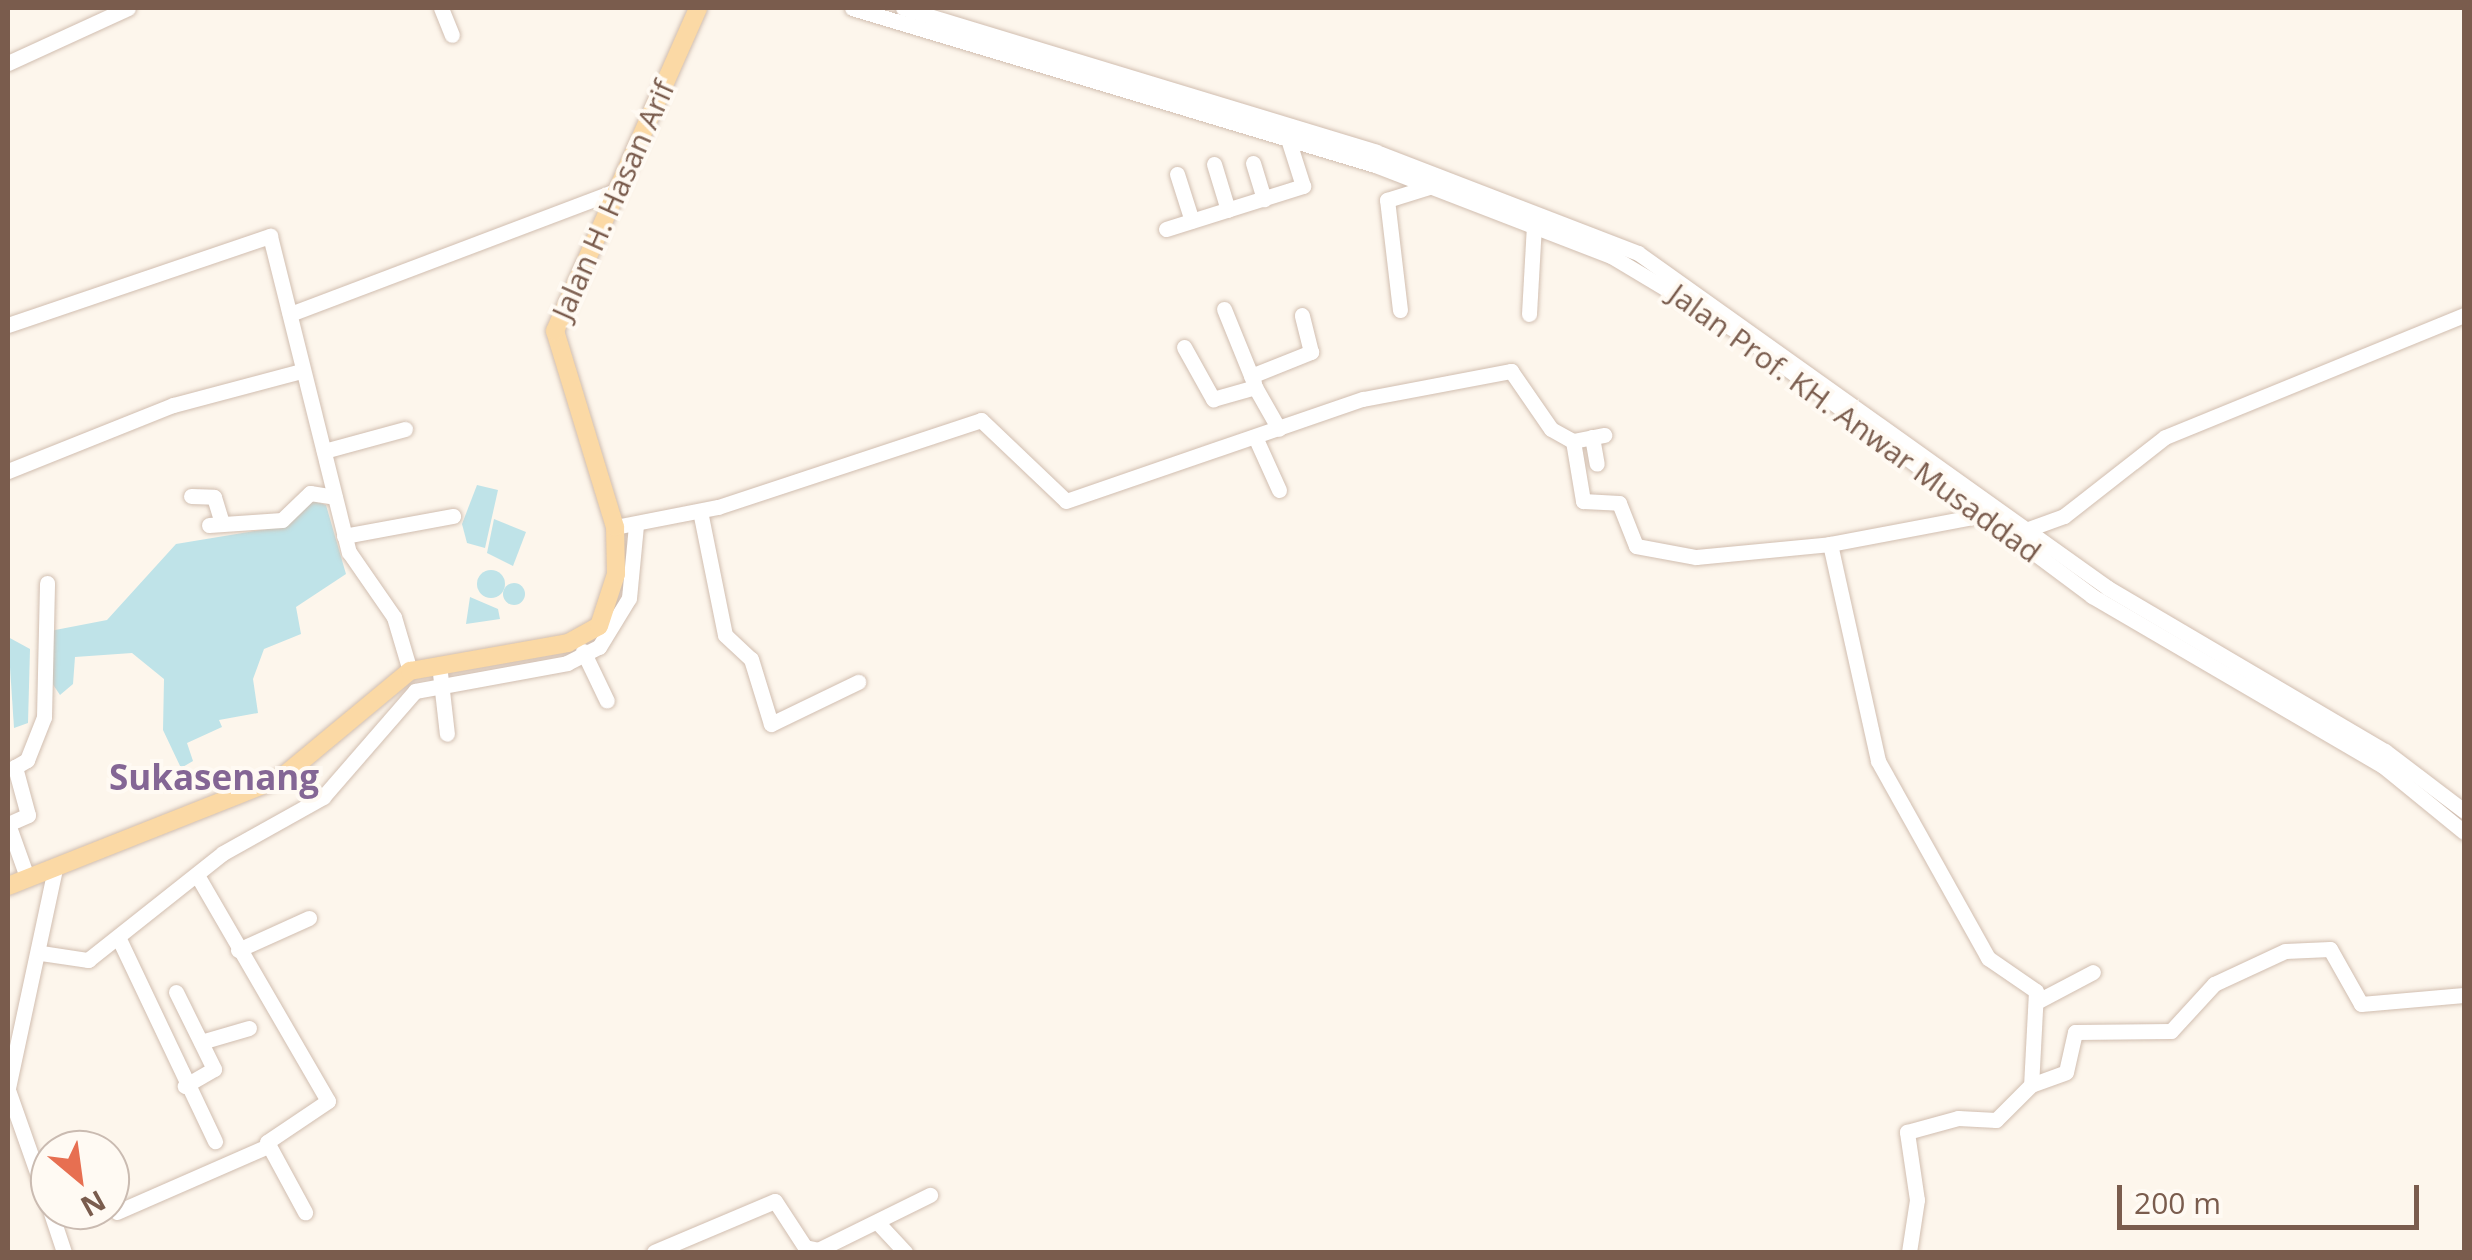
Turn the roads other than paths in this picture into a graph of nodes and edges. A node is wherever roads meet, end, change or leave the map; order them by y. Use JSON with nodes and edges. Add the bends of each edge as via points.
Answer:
{"nodes":[{"id":1,"x":128,"y":8,"type":"edge"},
{"id":2,"x":442,"y":8,"type":"edge"},
{"id":3,"x":698,"y":8,"type":"edge"},
{"id":4,"x":852,"y":8,"type":"edge"},
{"id":5,"x":904,"y":8,"type":"edge"},
{"id":6,"x":452,"y":36,"type":"dead end"},
{"id":7,"x":8,"y":63,"type":"edge"},
{"id":8,"x":1288,"y":139,"type":"junction"},
{"id":9,"x":1253,"y":163,"type":"dead end"},
{"id":10,"x":1214,"y":164,"type":"dead end"},
{"id":11,"x":1177,"y":174,"type":"dead end"},
{"id":12,"x":1432,"y":186,"type":"junction"},
{"id":13,"x":611,"y":193,"type":"junction"},
{"id":14,"x":1476,"y":196,"type":"junction"},
{"id":15,"x":1264,"y":198,"type":"junction"},
{"id":16,"x":1228,"y":210,"type":"junction"},
{"id":17,"x":1192,"y":222,"type":"junction"},
{"id":18,"x":1534,"y":224,"type":"junction"},
{"id":19,"x":1166,"y":230,"type":"dead end"},
{"id":20,"x":1616,"y":250,"type":"junction"},
{"id":21,"x":1224,"y":309,"type":"dead end"},
{"id":22,"x":1400,"y":310,"type":"dead end"},
{"id":23,"x":290,"y":314,"type":"junction"},
{"id":24,"x":1529,"y":314,"type":"dead end"},
{"id":25,"x":1302,"y":315,"type":"dead end"},
{"id":26,"x":2464,"y":315,"type":"edge"},
{"id":27,"x":8,"y":325,"type":"edge"},
{"id":28,"x":1184,"y":347,"type":"dead end"},
{"id":29,"x":302,"y":371,"type":"junction"},
{"id":30,"x":1253,"y":382,"type":"junction"},
{"id":31,"x":406,"y":429,"type":"dead end"},
{"id":32,"x":1279,"y":429,"type":"junction"},
{"id":33,"x":1256,"y":439,"type":"junction"},
{"id":34,"x":1574,"y":442,"type":"junction"},
{"id":35,"x":324,"y":451,"type":"junction"},
{"id":36,"x":1908,"y":451,"type":"junction"},
{"id":37,"x":1597,"y":464,"type":"dead end"},
{"id":38,"x":8,"y":471,"type":"edge"},
{"id":39,"x":1280,"y":490,"type":"dead end"},
{"id":40,"x":327,"y":495,"type":"junction"},
{"id":41,"x":191,"y":496,"type":"dead end"},
{"id":42,"x":700,"y":511,"type":"junction"},
{"id":43,"x":1983,"y":515,"type":"junction"},
{"id":44,"x":453,"y":516,"type":"dead end"},
{"id":45,"x":626,"y":526,"type":"junction"},
{"id":46,"x":2019,"y":534,"type":"junction"},
{"id":47,"x":344,"y":536,"type":"junction"},
{"id":48,"x":1830,"y":544,"type":"junction"},
{"id":49,"x":47,"y":584,"type":"dead end"},
{"id":50,"x":581,"y":649,"type":"junction"},
{"id":51,"x":410,"y":670,"type":"junction"},
{"id":52,"x":440,"y":672,"type":"junction"},
{"id":53,"x":858,"y":682,"type":"dead end"},
{"id":54,"x":607,"y":701,"type":"dead end"},
{"id":55,"x":447,"y":734,"type":"dead end"},
{"id":56,"x":2464,"y":812,"type":"edge"},
{"id":57,"x":8,"y":824,"type":"edge"},
{"id":58,"x":2464,"y":832,"type":"edge"},
{"id":59,"x":55,"y":868,"type":"junction"},
{"id":60,"x":197,"y":876,"type":"junction"},
{"id":61,"x":27,"y":878,"type":"junction"},
{"id":62,"x":8,"y":886,"type":"edge"},
{"id":63,"x":309,"y":918,"type":"dead end"},
{"id":64,"x":119,"y":939,"type":"junction"},
{"id":65,"x":238,"y":950,"type":"junction"},
{"id":66,"x":41,"y":953,"type":"junction"},
{"id":67,"x":2093,"y":972,"type":"dead end"},
{"id":68,"x":176,"y":992,"type":"dead end"},
{"id":69,"x":2464,"y":996,"type":"edge"},
{"id":70,"x":2038,"y":1001,"type":"junction"},
{"id":71,"x":249,"y":1028,"type":"dead end"},
{"id":72,"x":201,"y":1042,"type":"junction"},
{"id":73,"x":2032,"y":1085,"type":"junction"},
{"id":74,"x":184,"y":1086,"type":"junction"},
{"id":75,"x":8,"y":1089,"type":"edge"},
{"id":76,"x":215,"y":1141,"type":"dead end"},
{"id":77,"x":268,"y":1146,"type":"junction"},
{"id":78,"x":30,"y":1152,"type":"edge"},
{"id":79,"x":930,"y":1196,"type":"dead end"},
{"id":80,"x":130,"y":1206,"type":"edge"},
{"id":81,"x":305,"y":1212,"type":"dead end"},
{"id":82,"x":878,"y":1223,"type":"junction"},
{"id":83,"x":654,"y":1252,"type":"edge"},
{"id":84,"x":906,"y":1252,"type":"edge"},
{"id":85,"x":1909,"y":1252,"type":"edge"}],
"edges":[{"from":1,"to":7,"type":"street"},
{"from":2,"to":6,"type":"street"},
{"from":3,"to":13,"type":"main road","name":"Jalan H. Hasan Arif"},
{"from":4,"to":8,"type":"street","name":"Jalan Prof. KH. Anwar Musaddad"},
{"from":5,"to":14,"type":"street","name":"Jalan Prof. KH. Anwar Musaddad"},
{"from":8,"to":12,"type":"street","name":"Jalan Prof. KH. Anwar Musaddad"},
{"from":8,"to":15,"type":"street","via":[[1303,186]]},
{"from":9,"to":15,"type":"street"},
{"from":10,"to":16,"type":"street"},
{"from":11,"to":17,"type":"street"},
{"from":12,"to":14,"type":"street","name":"Jalan Prof. KH. Anwar Musaddad"},
{"from":12,"to":22,"type":"street","via":[[1387,200]]},
{"from":13,"to":23,"type":"street"},
{"from":13,"to":45,"type":"main road","name":"Jalan H. Hasan Arif","via":[[555,334]]},
{"from":14,"to":18,"type":"street","name":"Jalan Prof. KH. Anwar Musaddad"},
{"from":14,"to":20,"type":"street","name":"Jalan Prof. KH. Anwar Musaddad"},
{"from":15,"to":16,"type":"street"},
{"from":16,"to":17,"type":"street"},
{"from":17,"to":19,"type":"street"},
{"from":18,"to":20,"type":"street","name":"Jalan Prof. KH. Anwar Musaddad"},
{"from":18,"to":24,"type":"street"},
{"from":20,"to":36,"type":"street","name":"Jalan Prof. KH. Anwar Musaddad"},
{"from":21,"to":30,"type":"street"},
{"from":23,"to":27,"type":"street","via":[[268,236]]},
{"from":23,"to":29,"type":"street"},
{"from":25,"to":30,"type":"street","via":[[1310,352]]},
{"from":26,"to":46,"type":"street","via":[[2165,437],[2064,516]]},
{"from":28,"to":30,"type":"street","via":[[1213,400]]},
{"from":29,"to":35,"type":"street"},
{"from":29,"to":38,"type":"street","via":[[172,405]]},
{"from":30,"to":32,"type":"street"},
{"from":31,"to":35,"type":"street"},
{"from":32,"to":33,"type":"street"},
{"from":32,"to":34,"type":"street","via":[[1402,388],[1511,371],[1552,429]]},
{"from":33,"to":39,"type":"street"},
{"from":33,"to":42,"type":"street","via":[[1064,501],[981,420]]},
{"from":34,"to":37,"type":"street","via":[[1598,436]]},
{"from":34,"to":48,"type":"street","via":[[1583,501],[1619,502],[1636,546],[1696,558]]},
{"from":35,"to":40,"type":"street"},
{"from":36,"to":43,"type":"street","name":"Jalan Prof. KH. Anwar Musaddad"},
{"from":36,"to":46,"type":"street","name":"Jalan Prof. KH. Anwar Musaddad"},
{"from":40,"to":41,"type":"street","via":[[282,520],[215,525],[214,497]]},
{"from":40,"to":47,"type":"street"},
{"from":42,"to":45,"type":"street"},
{"from":42,"to":53,"type":"street","via":[[725,636],[751,659],[771,724]]},
{"from":43,"to":46,"type":"street","name":"Jalan Prof. KH. Anwar Musaddad"},
{"from":43,"to":48,"type":"street"},
{"from":44,"to":47,"type":"street"},
{"from":45,"to":50,"type":"main road","name":"Jalan H. Hasan Arif","via":[[607,609]]},
{"from":46,"to":56,"type":"street","name":"Jalan Prof. KH. Anwar Musaddad","via":[[2207,652],[2385,751]]},
{"from":46,"to":58,"type":"street","name":"Jalan Prof. KH. Anwar Musaddad","via":[[2127,619],[2383,766]]},
{"from":47,"to":51,"type":"street","via":[[394,617]]},
{"from":48,"to":70,"type":"street","via":[[1878,762],[1988,958],[2032,984]]},
{"from":49,"to":57,"type":"street","via":[[44,717],[28,760],[15,767],[29,811]]},
{"from":50,"to":52,"type":"main road"},
{"from":50,"to":54,"type":"street"},
{"from":51,"to":52,"type":"main road"},
{"from":51,"to":59,"type":"main road","via":[[293,772]]},
{"from":52,"to":55,"type":"street"},
{"from":52,"to":60,"type":"street","via":[[404,699],[331,790]]},
{"from":57,"to":61,"type":"street"},
{"from":59,"to":61,"type":"main road"},
{"from":59,"to":66,"type":"street"},
{"from":60,"to":64,"type":"street"},
{"from":60,"to":65,"type":"street"},
{"from":61,"to":62,"type":"main road"},
{"from":63,"to":65,"type":"street"},
{"from":64,"to":66,"type":"street","via":[[80,962]]},
{"from":64,"to":74,"type":"street"},
{"from":65,"to":77,"type":"street","via":[[328,1101]]},
{"from":66,"to":75,"type":"street"},
{"from":67,"to":70,"type":"street"},
{"from":68,"to":72,"type":"street"},
{"from":69,"to":73,"type":"street","via":[[2361,1004],[2330,949],[2285,951],[2214,984],[2170,1030],[2075,1032],[2066,1072]]},
{"from":70,"to":73,"type":"street"},
{"from":71,"to":72,"type":"street"},
{"from":72,"to":74,"type":"street","via":[[214,1068]]},
{"from":73,"to":85,"type":"street","via":[[1996,1120],[1958,1118],[1908,1132],[1917,1188]]},
{"from":74,"to":76,"type":"street"},
{"from":75,"to":78,"type":"street"},
{"from":77,"to":80,"type":"street"},
{"from":77,"to":81,"type":"street"},
{"from":79,"to":82,"type":"street"},
{"from":82,"to":83,"type":"street","via":[[810,1250],[775,1201]]},
{"from":82,"to":84,"type":"street"}]}
